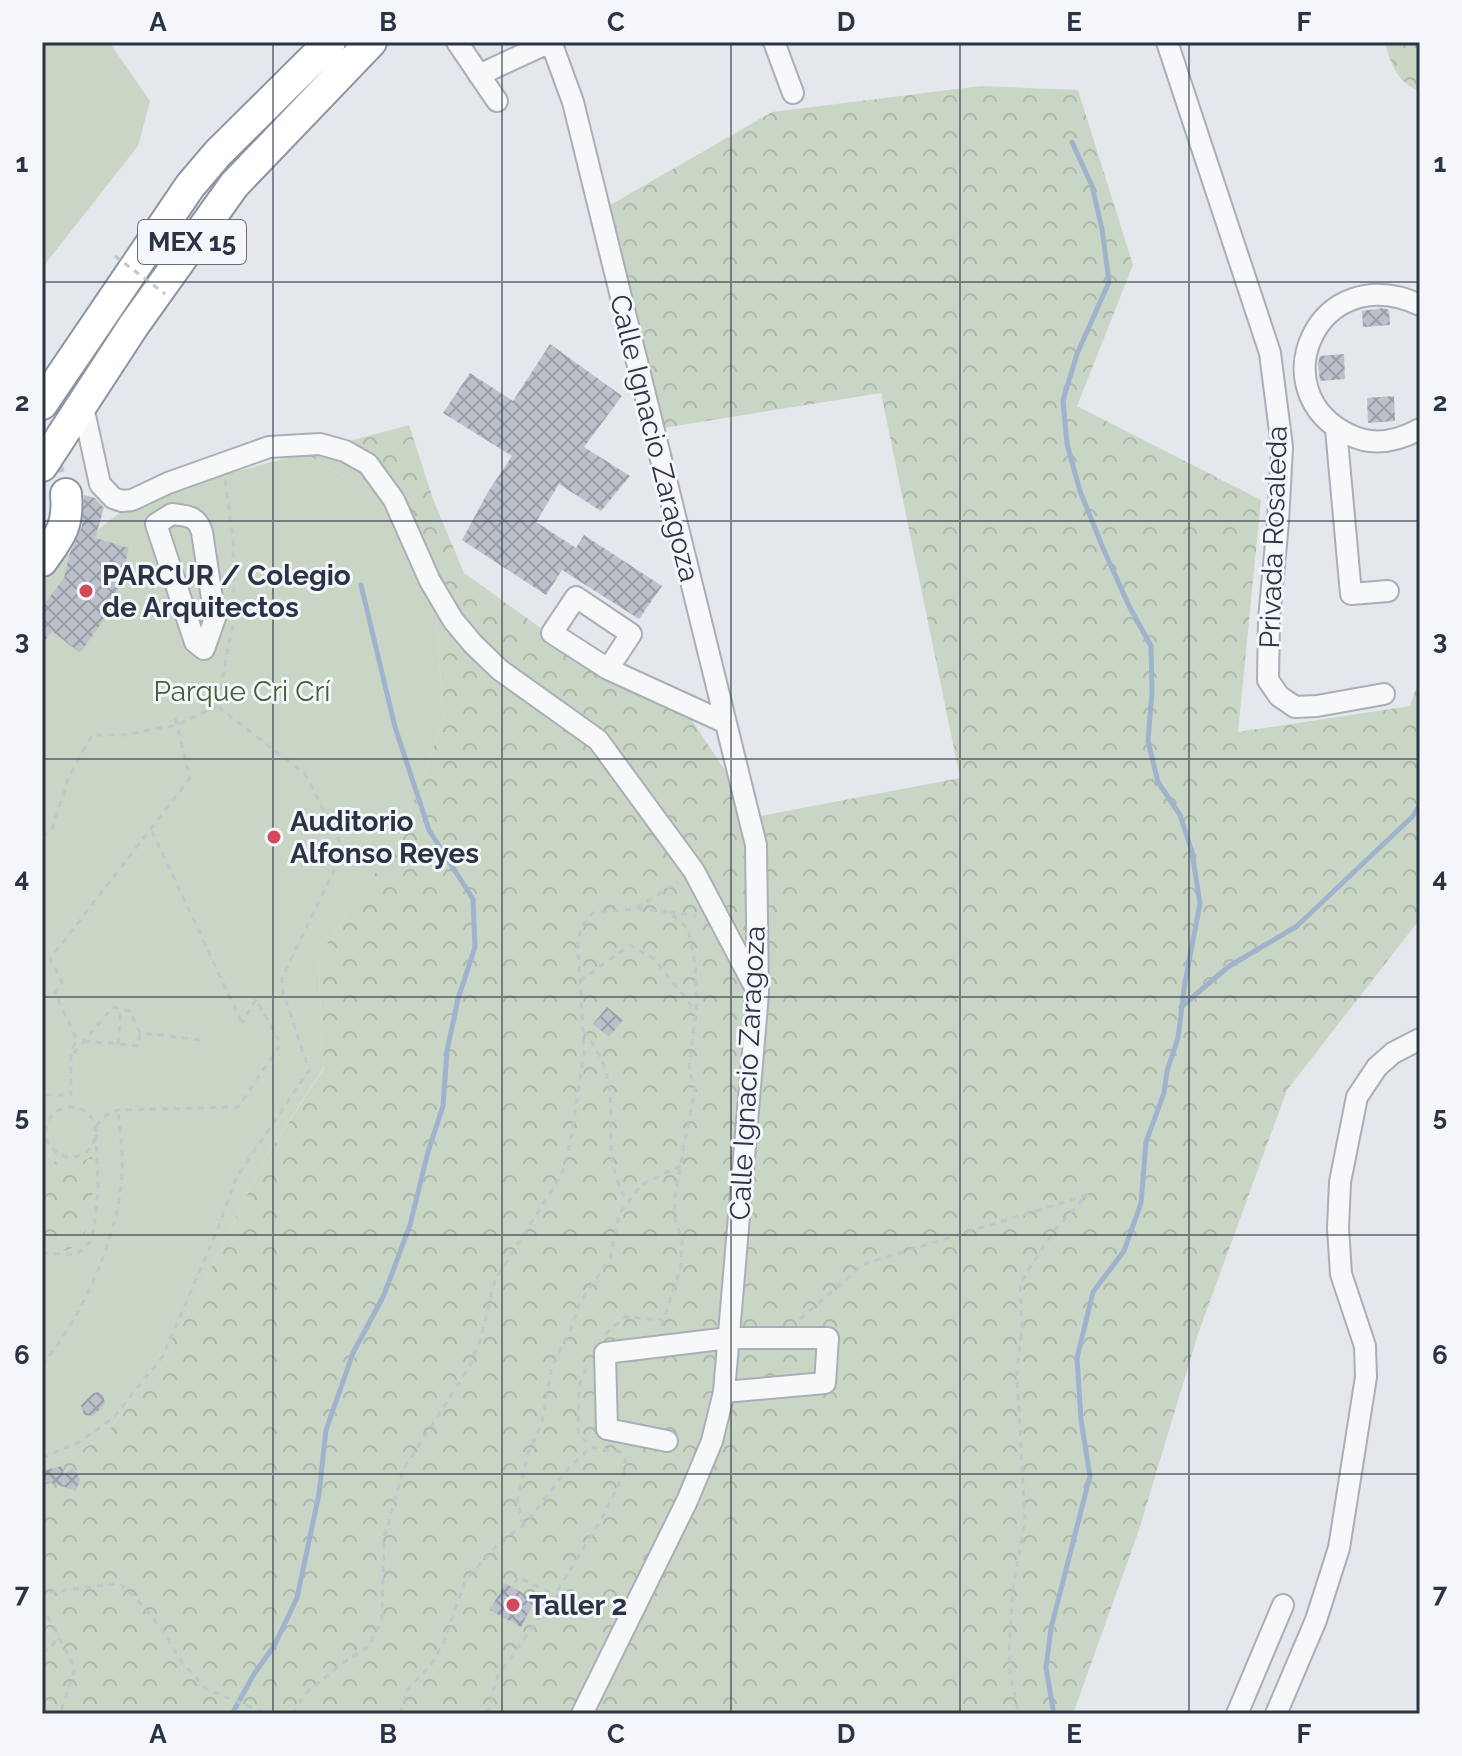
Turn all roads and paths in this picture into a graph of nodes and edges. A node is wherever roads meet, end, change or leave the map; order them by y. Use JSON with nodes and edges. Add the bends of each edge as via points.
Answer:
{"nodes":[{"id":1,"x":330,"y":42,"type":"edge"},
{"id":2,"x":371,"y":42,"type":"edge"},
{"id":3,"x":457,"y":42,"type":"edge"},
{"id":4,"x":550,"y":42,"type":"edge"},
{"id":5,"x":774,"y":42,"type":"edge"},
{"id":6,"x":1167,"y":42,"type":"edge"},
{"id":7,"x":479,"y":75,"type":"junction"},
{"id":8,"x":793,"y":93,"type":"dead end"},
{"id":9,"x":497,"y":101,"type":"dead end"},
{"id":10,"x":115,"y":256,"type":"dead end"},
{"id":11,"x":165,"y":294,"type":"dead end"},
{"id":12,"x":1420,"y":305,"type":"edge"},
{"id":13,"x":1307,"y":347,"type":"junction"},
{"id":14,"x":1270,"y":353,"type":"junction"},
{"id":15,"x":82,"y":402,"type":"junction"},
{"id":16,"x":42,"y":404,"type":"edge"},
{"id":17,"x":1336,"y":429,"type":"junction"},
{"id":18,"x":1420,"y":429,"type":"edge"},
{"id":19,"x":228,"y":462,"type":"junction"},
{"id":20,"x":42,"y":466,"type":"edge"},
{"id":21,"x":168,"y":483,"type":"junction"},
{"id":22,"x":66,"y":494,"type":"tunnel mouth"},
{"id":23,"x":172,"y":514,"type":"junction"},
{"id":24,"x":42,"y":561,"type":"edge"},
{"id":25,"x":1388,"y":591,"type":"dead end"},
{"id":26,"x":608,"y":669,"type":"dead end"},
{"id":27,"x":1384,"y":694,"type":"dead end"},
{"id":28,"x":217,"y":706,"type":"junction"},
{"id":29,"x":175,"y":717,"type":"dead end"},
{"id":30,"x":724,"y":722,"type":"junction"},
{"id":31,"x":177,"y":725,"type":"junction"},
{"id":32,"x":151,"y":830,"type":"junction"},
{"id":33,"x":42,"y":837,"type":"edge"},
{"id":34,"x":694,"y":871,"type":"junction"},
{"id":35,"x":635,"y":909,"type":"junction"},
{"id":36,"x":669,"y":912,"type":"junction"},
{"id":37,"x":718,"y":917,"type":"junction"},
{"id":38,"x":580,"y":981,"type":"junction"},
{"id":39,"x":55,"y":993,"type":"junction"},
{"id":40,"x":758,"y":993,"type":"junction"},
{"id":41,"x":42,"y":998,"type":"edge"},
{"id":42,"x":121,"y":1009,"type":"junction"},
{"id":43,"x":696,"y":1011,"type":"junction"},
{"id":44,"x":582,"y":1027,"type":"junction"},
{"id":45,"x":140,"y":1033,"type":"junction"},
{"id":46,"x":1420,"y":1039,"type":"edge"},
{"id":47,"x":200,"y":1040,"type":"dead end"},
{"id":48,"x":84,"y":1041,"type":"junction"},
{"id":49,"x":118,"y":1044,"type":"junction"},
{"id":50,"x":71,"y":1056,"type":"junction"},
{"id":51,"x":42,"y":1107,"type":"edge"},
{"id":52,"x":118,"y":1110,"type":"junction"},
{"id":53,"x":96,"y":1126,"type":"junction"},
{"id":54,"x":96,"y":1134,"type":"junction"},
{"id":55,"x":48,"y":1141,"type":"junction"},
{"id":56,"x":42,"y":1152,"type":"edge"},
{"id":57,"x":682,"y":1165,"type":"junction"},
{"id":58,"x":628,"y":1202,"type":"junction"},
{"id":59,"x":42,"y":1253,"type":"edge"},
{"id":60,"x":800,"y":1319,"type":"dead end"},
{"id":61,"x":729,"y":1338,"type":"junction"},
{"id":62,"x":656,"y":1347,"type":"junction"},
{"id":63,"x":42,"y":1365,"type":"edge"},
{"id":64,"x":724,"y":1392,"type":"junction"},
{"id":65,"x":667,"y":1441,"type":"dead end"},
{"id":66,"x":630,"y":1444,"type":"junction"},
{"id":67,"x":42,"y":1458,"type":"edge"},
{"id":68,"x":524,"y":1525,"type":"junction"},
{"id":69,"x":515,"y":1583,"type":"dead end"},
{"id":70,"x":556,"y":1594,"type":"junction"},
{"id":71,"x":42,"y":1600,"type":"edge"},
{"id":72,"x":1283,"y":1605,"type":"dead end"},
{"id":73,"x":42,"y":1606,"type":"edge"},
{"id":74,"x":623,"y":1628,"type":"junction"},
{"id":75,"x":59,"y":1635,"type":"junction"},
{"id":76,"x":42,"y":1651,"type":"edge"},
{"id":77,"x":267,"y":1713,"type":"edge"},
{"id":78,"x":60,"y":1714,"type":"edge"},
{"id":79,"x":293,"y":1714,"type":"edge"},
{"id":80,"x":400,"y":1714,"type":"edge"},
{"id":81,"x":487,"y":1714,"type":"edge"},
{"id":82,"x":582,"y":1714,"type":"edge"},
{"id":83,"x":1019,"y":1714,"type":"edge"},
{"id":84,"x":1237,"y":1714,"type":"edge"},
{"id":85,"x":1276,"y":1714,"type":"edge"}],
"edges":[{"from":1,"to":16,"type":"highway","number":"MEX 15","via":[[190,186]]},
{"from":2,"to":15,"type":"highway","number":"MEX 15","via":[[234,185]]},
{"from":3,"to":7,"type":"street"},
{"from":4,"to":7,"type":"street"},
{"from":4,"to":30,"type":"street","name":"Calle Ignacio Zaragoza","via":[[573,102]]},
{"from":5,"to":8,"type":"street"},
{"from":6,"to":14,"type":"street","name":"Privada Rosaleda"},
{"from":7,"to":9,"type":"street"},
{"from":10,"to":11,"type":"path","bridge":true},
{"from":12,"to":13,"type":"street","via":[[1377,293],[1354,297],[1317,326]]},
{"from":13,"to":14,"type":"street"},
{"from":13,"to":17,"type":"street","via":[[1309,393]]},
{"from":14,"to":27,"type":"street","name":"Privada Rosaleda","via":[[1282,447],[1268,680],[1295,707]]},
{"from":15,"to":20,"type":"highway","number":"MEX 15"},
{"from":15,"to":21,"type":"street","via":[[100,484],[113,498],[132,500]]},
{"from":17,"to":18,"type":"street","via":[[1381,442]]},
{"from":17,"to":25,"type":"street","via":[[1351,594]]},
{"from":19,"to":21,"type":"street"},
{"from":19,"to":28,"type":"path","via":[[224,485],[233,540],[233,636]]},
{"from":19,"to":34,"type":"street","via":[[269,447],[320,444],[368,464],[394,500],[453,620],[500,670],[598,740]]},
{"from":21,"to":23,"type":"street"},
{"from":22,"to":24,"type":"highway","via":[[62,533]]},
{"from":23,"to":23,"type":"street","via":[[156,524],[195,642],[204,649],[215,618],[202,532],[194,517]]},
{"from":26,"to":30,"type":"street"},
{"from":28,"to":31,"type":"path"},
{"from":28,"to":67,"type":"path","via":[[305,774],[344,850],[282,978],[309,1070],[236,1178],[163,1356],[113,1418],[79,1442]]},
{"from":29,"to":31,"type":"path"},
{"from":30,"to":40,"type":"street","name":"Calle Ignacio Zaragoza","via":[[756,845]]},
{"from":31,"to":32,"type":"path","via":[[190,778]]},
{"from":31,"to":33,"type":"path","via":[[92,735],[69,777],[52,829]]},
{"from":32,"to":39,"type":"path","via":[[50,959],[62,982]]},
{"from":32,"to":52,"type":"path","via":[[242,1023],[256,999],[281,1044],[238,1107]]},
{"from":34,"to":35,"type":"path"},
{"from":34,"to":37,"type":"street"},
{"from":35,"to":36,"type":"path"},
{"from":35,"to":38,"type":"path","via":[[593,913],[581,927]]},
{"from":36,"to":37,"type":"path"},
{"from":36,"to":43,"type":"path","via":[[688,929]]},
{"from":37,"to":40,"type":"street"},
{"from":38,"to":43,"type":"path","via":[[630,945],[654,959]]},
{"from":38,"to":44,"type":"path"},
{"from":39,"to":41,"type":"path"},
{"from":39,"to":50,"type":"path","via":[[76,1038]]},
{"from":40,"to":61,"type":"street","name":"Calle Ignacio Zaragoza"},
{"from":42,"to":45,"type":"path","via":[[130,1011]]},
{"from":42,"to":48,"type":"path","via":[[113,1007]]},
{"from":42,"to":49,"type":"path"},
{"from":43,"to":57,"type":"path","via":[[689,1069],[695,1088]]},
{"from":44,"to":58,"type":"path","via":[[600,1054],[609,1085],[610,1157]]},
{"from":44,"to":79,"type":"path","via":[[584,1052],[562,1174],[495,1280],[470,1366],[403,1470],[384,1538],[382,1620],[368,1647],[305,1694]]},
{"from":45,"to":47,"type":"path"},
{"from":45,"to":49,"type":"path","via":[[138,1046]]},
{"from":46,"to":85,"type":"street","via":[[1377,1067],[1354,1111],[1340,1182],[1338,1228],[1341,1274],[1365,1346],[1366,1377],[1339,1548],[1316,1620]]},
{"from":48,"to":49,"type":"path"},
{"from":48,"to":50,"type":"path"},
{"from":50,"to":51,"type":"path","via":[[71,1095],[46,1095]]},
{"from":52,"to":53,"type":"path"},
{"from":52,"to":63,"type":"path","via":[[122,1174],[113,1227],[82,1302]]},
{"from":53,"to":54,"type":"path"},
{"from":53,"to":55,"type":"path","via":[[80,1108],[64,1108],[47,1125]]},
{"from":54,"to":55,"type":"path","via":[[90,1149],[74,1157],[58,1154]]},
{"from":54,"to":59,"type":"path","via":[[98,1190],[91,1241],[76,1255]]},
{"from":55,"to":56,"type":"path"},
{"from":57,"to":58,"type":"path","via":[[641,1185]]},
{"from":57,"to":62,"type":"path","via":[[674,1216],[682,1239],[681,1266]]},
{"from":58,"to":68,"type":"path","via":[[619,1214],[610,1259],[580,1302],[552,1366],[542,1423],[528,1453],[517,1503]]},
{"from":60,"to":83,"type":"path","via":[[864,1264],[1087,1195],[1053,1232],[1020,1283],[1017,1373],[1025,1520],[1009,1651]]},
{"from":61,"to":62,"type":"street"},
{"from":61,"to":64,"type":"street","name":"Calle Ignacio Zaragoza"},
{"from":61,"to":64,"type":"street","via":[[828,1338],[825,1383]]},
{"from":62,"to":66,"type":"street","via":[[605,1353],[607,1429]]},
{"from":64,"to":74,"type":"street","name":"Calle Ignacio Zaragoza","via":[[712,1441],[687,1501]]},
{"from":65,"to":66,"type":"street"},
{"from":66,"to":68,"type":"path","via":[[591,1447]]},
{"from":66,"to":70,"type":"path","via":[[624,1474]]},
{"from":68,"to":80,"type":"path","via":[[500,1542],[465,1581],[444,1642],[407,1690]]},
{"from":69,"to":70,"type":"path","via":[[518,1577]]},
{"from":70,"to":74,"type":"path"},
{"from":70,"to":81,"type":"path","via":[[497,1677]]},
{"from":71,"to":77,"type":"path","via":[[45,1593],[119,1583],[162,1629],[206,1689]]},
{"from":72,"to":84,"type":"street"},
{"from":73,"to":75,"type":"path"},
{"from":74,"to":82,"type":"street","name":"Calle Ignacio Zaragoza"},
{"from":75,"to":76,"type":"path","via":[[50,1649]]},
{"from":75,"to":78,"type":"path","via":[[75,1668]]}]}
